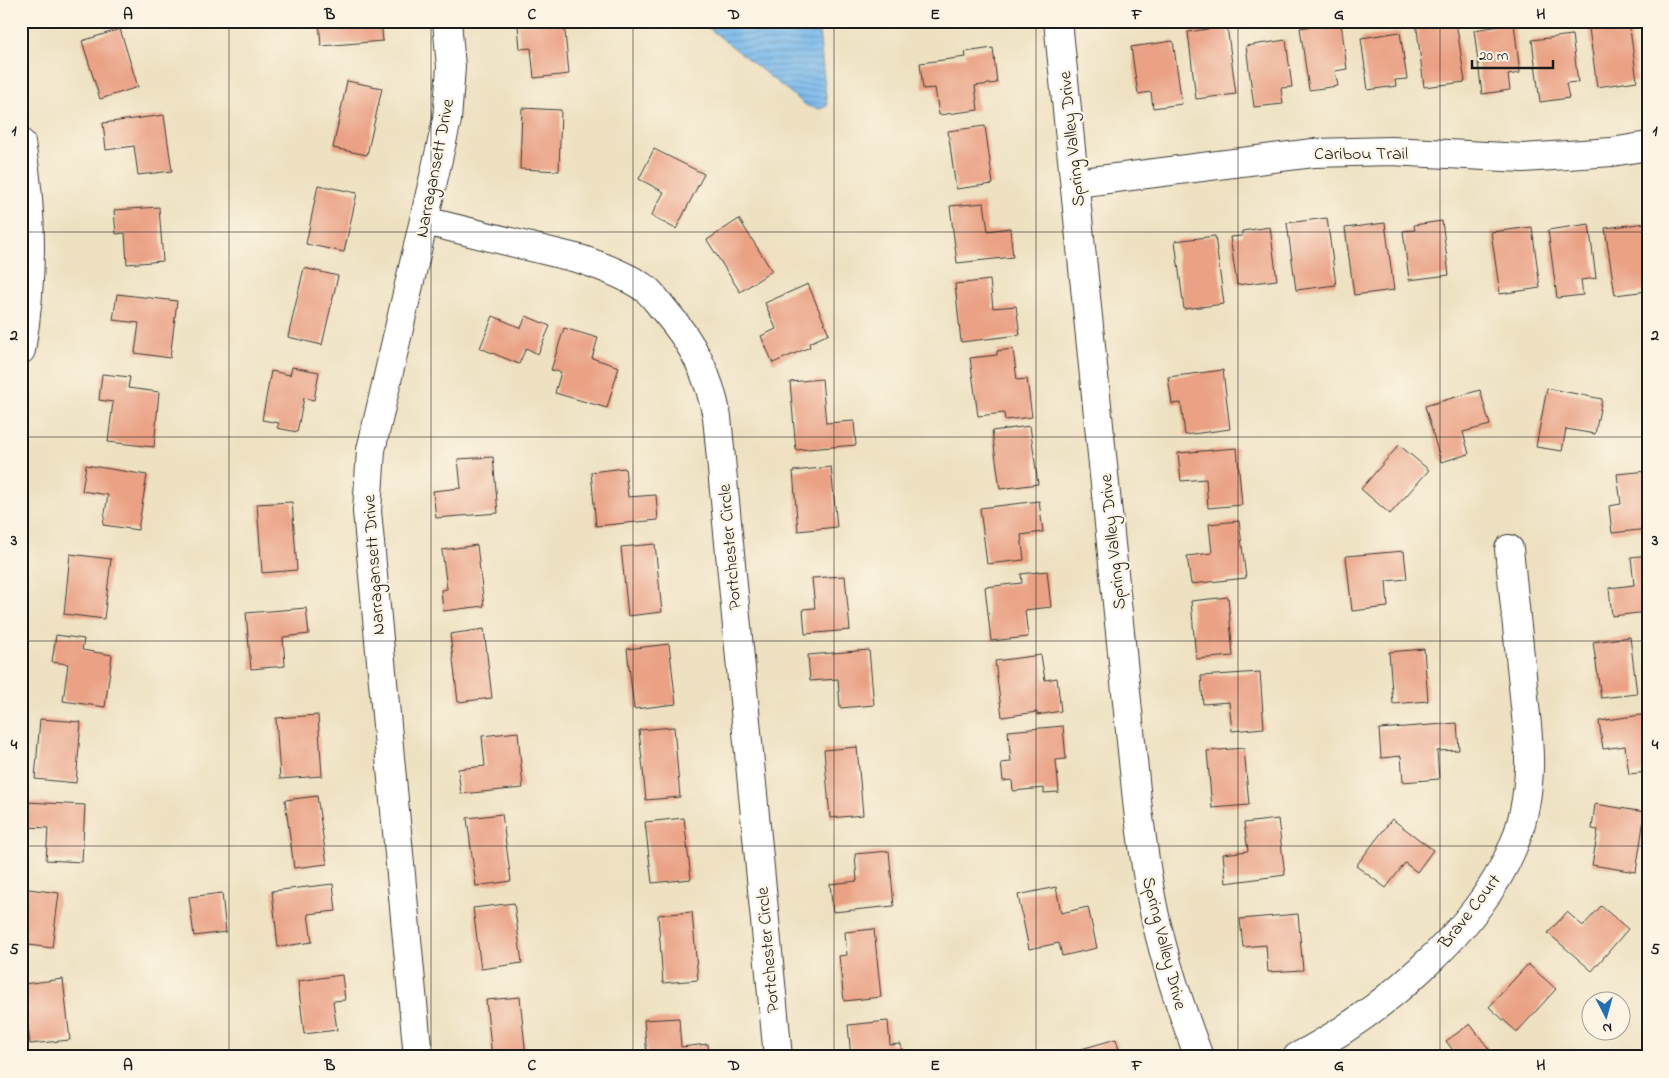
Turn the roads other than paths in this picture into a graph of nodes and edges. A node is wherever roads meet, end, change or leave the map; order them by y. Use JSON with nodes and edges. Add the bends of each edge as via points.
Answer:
{"nodes":[{"id":1,"x":447,"y":21,"type":"edge"},
{"id":2,"x":1058,"y":21,"type":"edge"},
{"id":3,"x":21,"y":143,"type":"edge"},
{"id":4,"x":1648,"y":146,"type":"edge"},
{"id":5,"x":1076,"y":183,"type":"junction"},
{"id":6,"x":425,"y":221,"type":"junction"},
{"id":7,"x":21,"y":350,"type":"edge"},
{"id":8,"x":1509,"y":549,"type":"dead end"},
{"id":9,"x":418,"y":1057,"type":"edge"},
{"id":10,"x":778,"y":1057,"type":"edge"},
{"id":11,"x":1199,"y":1057,"type":"edge"},
{"id":12,"x":1297,"y":1057,"type":"edge"}],
"edges":[{"from":1,"to":6,"type":"street","name":"Narragansett Drive","via":[[451,67],[447,120]]},
{"from":2,"to":5,"type":"street","name":"Spring Valley Drive"},
{"from":3,"to":7,"type":"street","via":[[27,178],[31,244],[28,314]]},
{"from":4,"to":5,"type":"street","name":"Caribou Trail","via":[[1603,153],[1523,158],[1392,152],[1312,153]]},
{"from":5,"to":11,"type":"street","name":"Spring Valley Drive","via":[[1147,874],[1174,990]]},
{"from":6,"to":9,"type":"street","name":"Narragansett Drive","via":[[371,450],[366,511]]},
{"from":6,"to":10,"type":"street","name":"Portchester Circle","via":[[580,259],[647,290],[680,328],[703,366],[717,417]]},
{"from":8,"to":12,"type":"street","name":"Brave Court","via":[[1529,767],[1522,819],[1512,849],[1472,913],[1416,973],[1358,1019]]}]}
